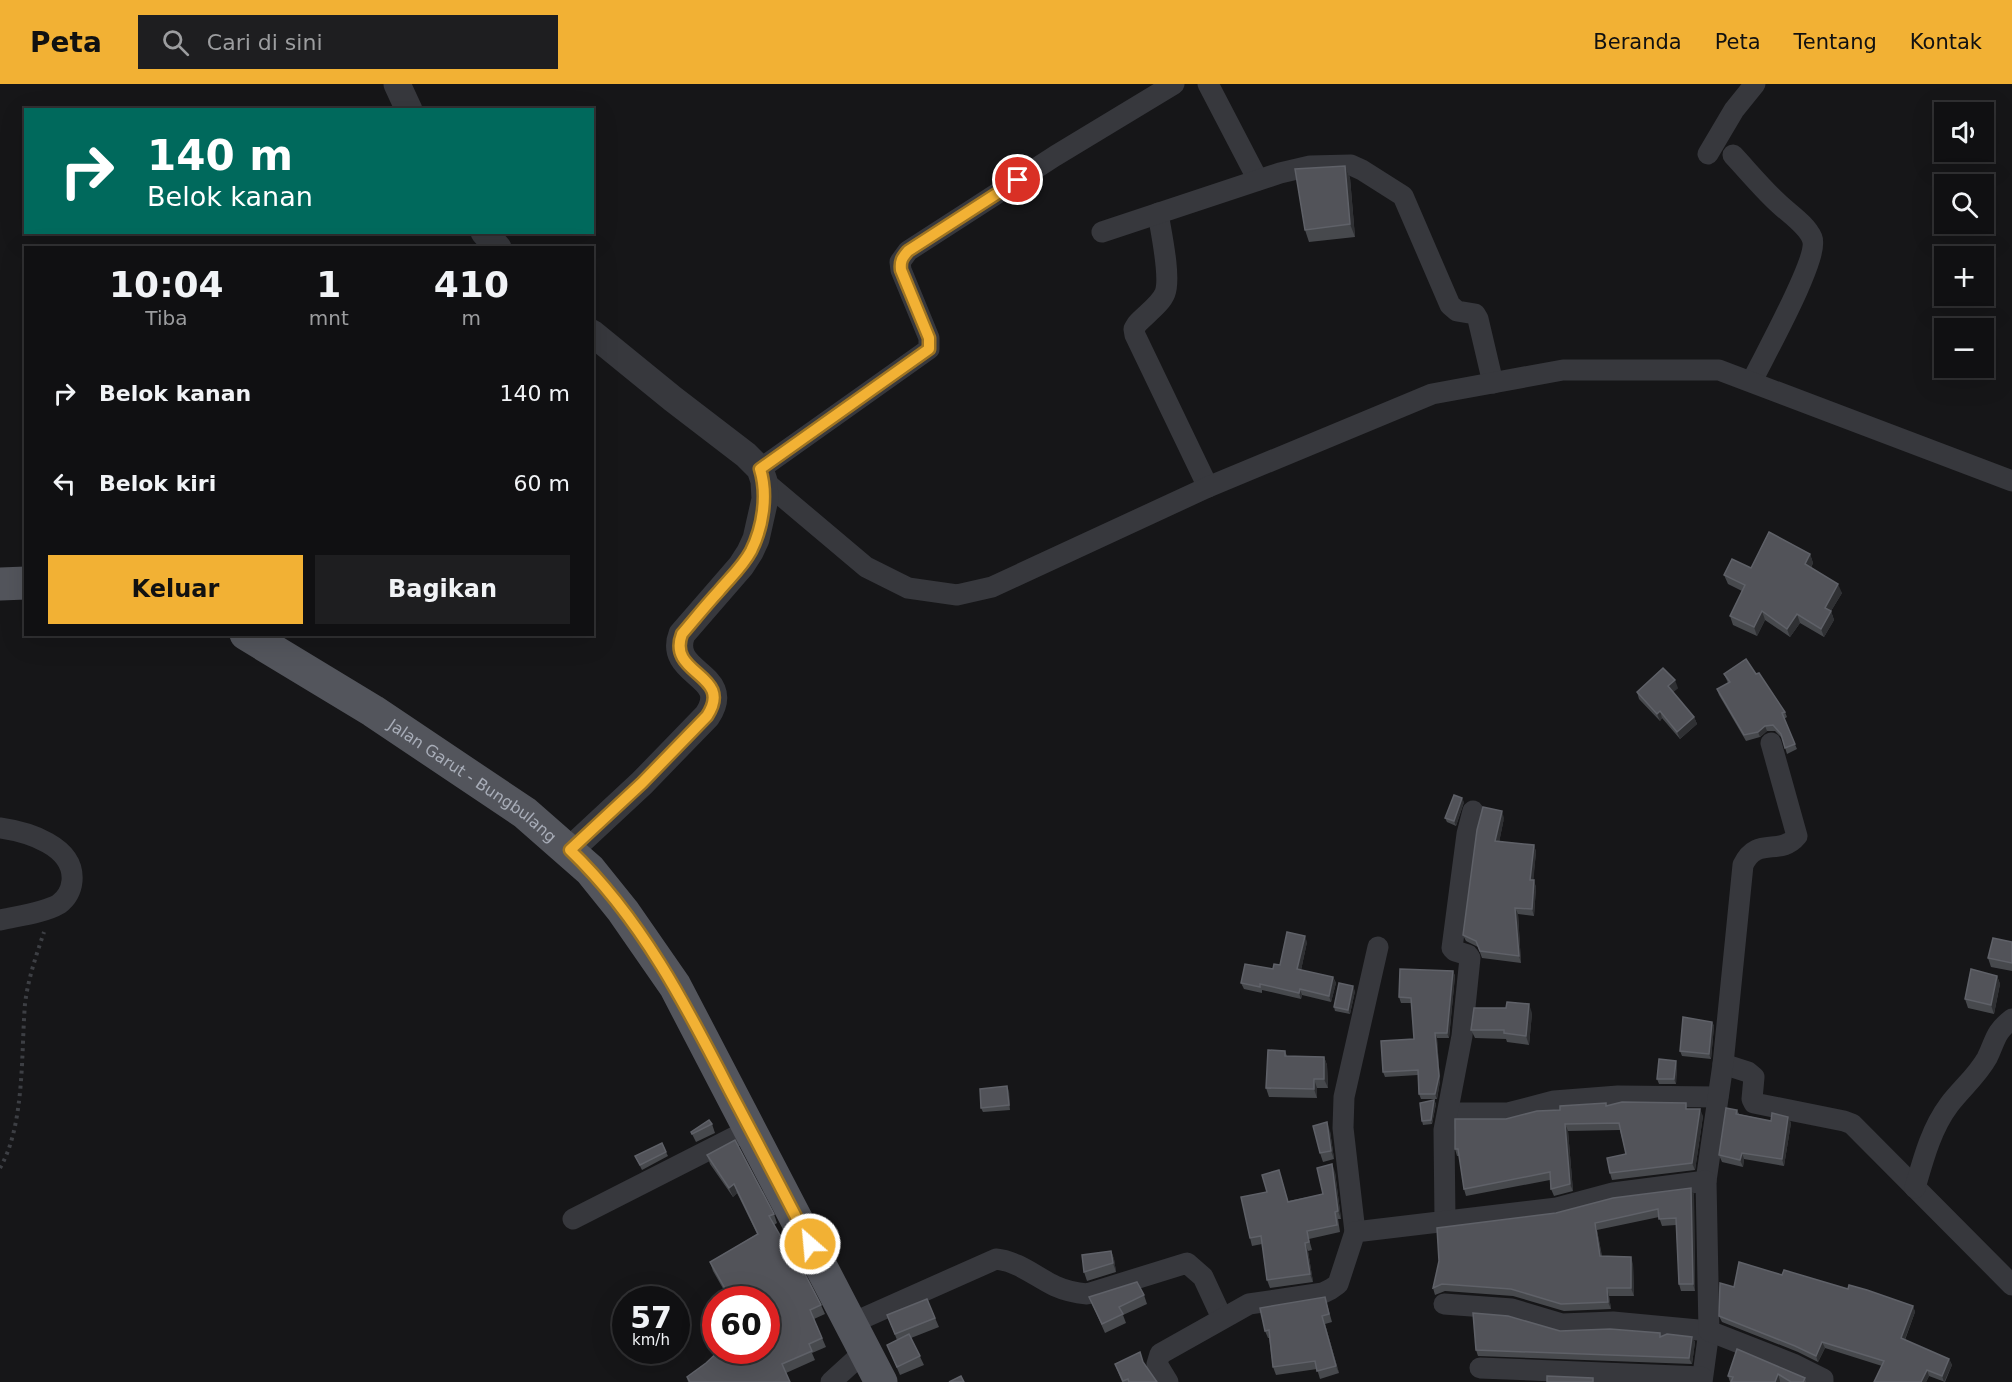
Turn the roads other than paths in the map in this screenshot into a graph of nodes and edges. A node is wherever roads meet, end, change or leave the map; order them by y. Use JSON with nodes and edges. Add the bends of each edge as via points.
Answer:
{"nodes":[{"id":1,"x":397,"y":84,"type":"edge"},
{"id":2,"x":1174,"y":84,"type":"edge"},
{"id":3,"x":1208,"y":84,"type":"edge"},
{"id":4,"x":1755,"y":84,"type":"edge"},
{"id":5,"x":408,"y":108,"type":"edge"},
{"id":6,"x":1708,"y":154,"type":"dead end"},
{"id":7,"x":1733,"y":155,"type":"dead end"},
{"id":8,"x":1258,"y":180,"type":"junction"},
{"id":9,"x":1158,"y":213,"type":"junction"},
{"id":10,"x":1102,"y":232,"type":"dead end"},
{"id":11,"x":486,"y":234,"type":"edge"},
{"id":12,"x":496,"y":246,"type":"edge"},
{"id":13,"x":594,"y":335,"type":"edge"},
{"id":14,"x":1752,"y":381,"type":"junction"},
{"id":15,"x":1493,"y":383,"type":"junction"},
{"id":16,"x":762,"y":475,"type":"junction"},
{"id":17,"x":2012,"y":481,"type":"edge"},
{"id":18,"x":1208,"y":487,"type":"junction"},
{"id":19,"x":24,"y":583,"type":"edge"},
{"id":20,"x":0,"y":584,"type":"edge"},
{"id":21,"x":249,"y":636,"type":"edge"},
{"id":22,"x":1771,"y":743,"type":"dead end"},
{"id":23,"x":1473,"y":811,"type":"dead end"},
{"id":24,"x":0,"y":828,"type":"edge"},
{"id":25,"x":570,"y":850,"type":"junction"},
{"id":26,"x":0,"y":920,"type":"edge"},
{"id":27,"x":1378,"y":946,"type":"dead end"},
{"id":28,"x":2012,"y":1019,"type":"edge"},
{"id":29,"x":1722,"y":1064,"type":"junction"},
{"id":30,"x":1718,"y":1097,"type":"junction"},
{"id":31,"x":1448,"y":1113,"type":"junction"},
{"id":32,"x":750,"y":1129,"type":"junction"},
{"id":33,"x":1706,"y":1181,"type":"junction"},
{"id":34,"x":1915,"y":1188,"type":"junction"},
{"id":35,"x":573,"y":1219,"type":"dead end"},
{"id":36,"x":1445,"y":1220,"type":"junction"},
{"id":37,"x":1356,"y":1232,"type":"junction"},
{"id":38,"x":2012,"y":1286,"type":"edge"},
{"id":39,"x":1444,"y":1304,"type":"dead end"},
{"id":40,"x":1222,"y":1318,"type":"junction"},
{"id":41,"x":1709,"y":1331,"type":"junction"},
{"id":42,"x":857,"y":1337,"type":"junction"},
{"id":43,"x":1480,"y":1368,"type":"dead end"},
{"id":44,"x":1702,"y":1380,"type":"edge"},
{"id":45,"x":831,"y":1382,"type":"edge"},
{"id":46,"x":881,"y":1382,"type":"edge"},
{"id":47,"x":1167,"y":1382,"type":"edge"},
{"id":48,"x":1823,"y":1382,"type":"edge"}],
"edges":[{"from":1,"to":5,"type":"street"},
{"from":2,"to":16,"type":"street","via":[[908,251],[900,262],[901,270],[929,338],[929,349]]},
{"from":3,"to":8,"type":"street"},
{"from":4,"to":6,"type":"street"},
{"from":7,"to":14,"type":"street","via":[[1807,230],[1814,248]]},
{"from":8,"to":9,"type":"street"},
{"from":8,"to":15,"type":"street","via":[[1310,166],[1351,165],[1403,196],[1450,305],[1456,311],[1475,314],[1478,319]]},
{"from":9,"to":10,"type":"street"},
{"from":9,"to":18,"type":"street","via":[[1166,290],[1134,329]]},
{"from":11,"to":12,"type":"street"},
{"from":13,"to":16,"type":"street","via":[[746,455]]},
{"from":14,"to":15,"type":"street","via":[[1719,370],[1563,370]]},
{"from":14,"to":17,"type":"street"},
{"from":15,"to":18,"type":"street","via":[[1432,394]]},
{"from":16,"to":18,"type":"street","via":[[866,567],[908,588],[957,595],[992,587]]},
{"from":16,"to":25,"type":"street","via":[[765,499],[750,552],[682,634],[678,649],[710,687],[714,705],[642,783]]},
{"from":19,"to":20,"type":"main road"},
{"from":21,"to":25,"type":"main road","name":"Jalan Garut - Bungbulang","via":[[373,711],[525,813]]},
{"from":22,"to":29,"type":"street","via":[[1797,836],[1786,845],[1753,850],[1743,865]]},
{"from":23,"to":31,"type":"street","via":[[1452,948],[1470,958],[1462,1036]]},
{"from":24,"to":26,"type":"street","via":[[42,839],[66,857],[72,874],[69,894],[60,903]]},
{"from":25,"to":32,"type":"main road","name":"Jalan Garut - Bungbulang","via":[[613,898],[663,967]]},
{"from":27,"to":37,"type":"street","via":[[1344,1097],[1343,1128]]},
{"from":28,"to":34,"type":"street","via":[[1995,1036],[1987,1057],[1947,1107]]},
{"from":29,"to":30,"type":"street"},
{"from":29,"to":34,"type":"street","via":[[1754,1077],[1754,1102],[1852,1124]]},
{"from":30,"to":31,"type":"street","via":[[1618,1096],[1554,1101],[1508,1113]]},
{"from":30,"to":33,"type":"street"},
{"from":31,"to":36,"type":"street","via":[[1444,1130]]},
{"from":32,"to":35,"type":"street"},
{"from":32,"to":42,"type":"main road","name":"Jalan Garut - Bungbulang"},
{"from":33,"to":36,"type":"street","via":[[1613,1193],[1557,1208]]},
{"from":33,"to":41,"type":"street"},
{"from":34,"to":38,"type":"street"},
{"from":36,"to":37,"type":"street"},
{"from":37,"to":40,"type":"street","via":[[1338,1284],[1331,1289],[1255,1302]]},
{"from":39,"to":41,"type":"street","via":[[1512,1309],[1562,1324],[1613,1322]]},
{"from":40,"to":42,"type":"street","via":[[1203,1277],[1187,1263],[1087,1294],[1073,1293],[1005,1260],[996,1260]]},
{"from":40,"to":47,"type":"street","via":[[1160,1354],[1157,1364]]},
{"from":41,"to":44,"type":"street"},
{"from":41,"to":48,"type":"street","via":[[1793,1364]]},
{"from":42,"to":45,"type":"street"},
{"from":42,"to":46,"type":"main road","name":"Jalan Garut - Bungbulang"},
{"from":43,"to":44,"type":"street"}]}
